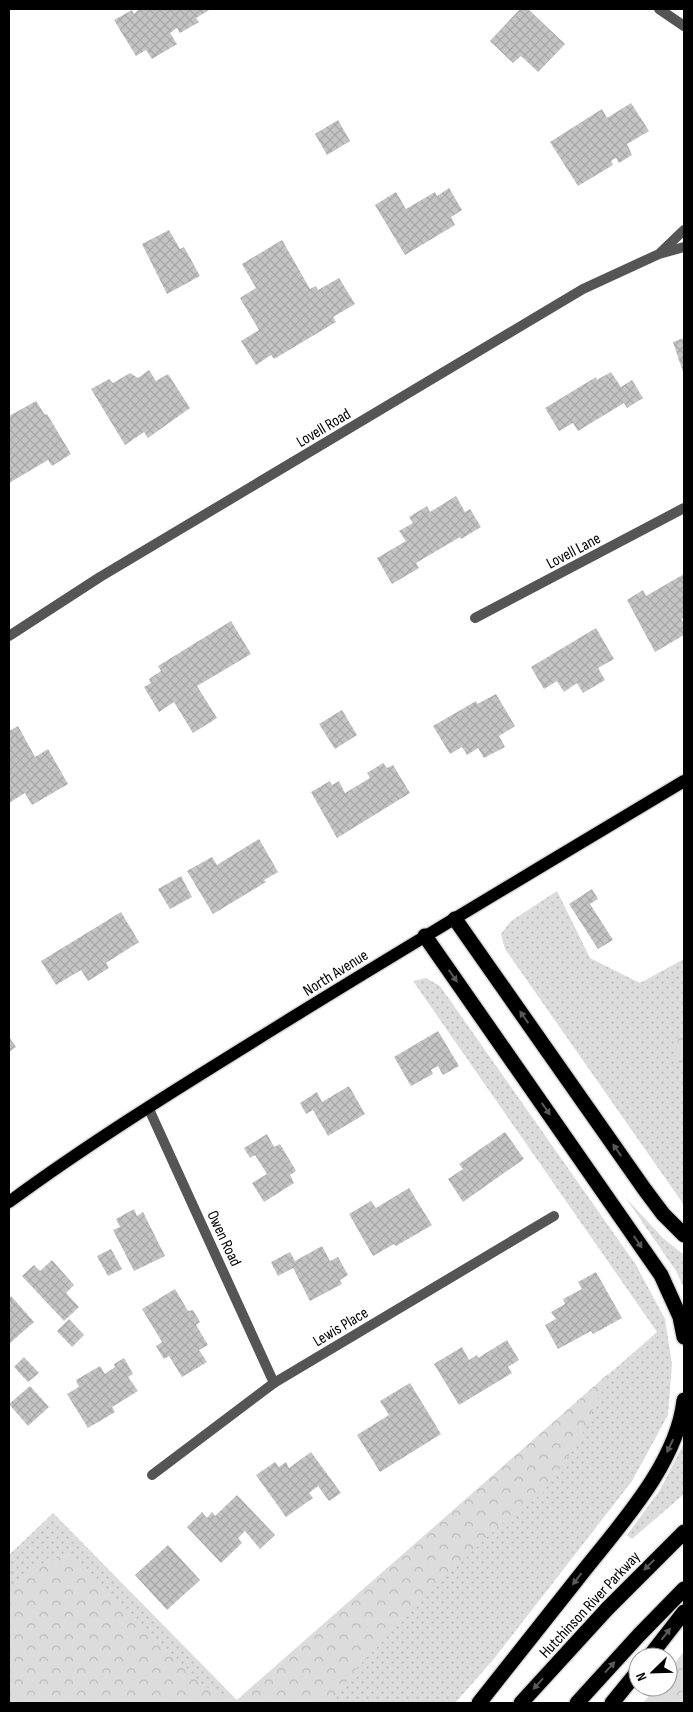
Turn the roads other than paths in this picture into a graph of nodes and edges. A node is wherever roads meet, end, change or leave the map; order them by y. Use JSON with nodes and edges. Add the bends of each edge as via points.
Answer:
{"nodes":[{"id":1,"x":659,"y":9,"type":"edge"},
{"id":2,"x":684,"y":26,"type":"edge"},
{"id":3,"x":684,"y":230,"type":"edge"},
{"id":4,"x":684,"y":247,"type":"edge"},
{"id":5,"x":659,"y":254,"type":"junction"},
{"id":6,"x":684,"y":508,"type":"edge"},
{"id":7,"x":475,"y":618,"type":"dead end"},
{"id":8,"x":9,"y":636,"type":"edge"},
{"id":9,"x":684,"y":781,"type":"edge"},
{"id":10,"x":455,"y":919,"type":"junction"},
{"id":11,"x":425,"y":936,"type":"junction"},
{"id":12,"x":148,"y":1107,"type":"junction"},
{"id":13,"x":9,"y":1202,"type":"edge"},
{"id":14,"x":554,"y":1216,"type":"dead end"},
{"id":15,"x":684,"y":1235,"type":"edge"},
{"id":16,"x":684,"y":1337,"type":"edge"},
{"id":17,"x":274,"y":1383,"type":"junction"},
{"id":18,"x":684,"y":1400,"type":"edge"},
{"id":19,"x":152,"y":1475,"type":"dead end"},
{"id":20,"x":684,"y":1532,"type":"edge"},
{"id":21,"x":684,"y":1589,"type":"edge"},
{"id":22,"x":684,"y":1612,"type":"edge"},
{"id":23,"x":657,"y":1647,"type":"edge"},
{"id":24,"x":628,"y":1683,"type":"edge"},
{"id":25,"x":479,"y":1703,"type":"edge"},
{"id":26,"x":521,"y":1703,"type":"edge"},
{"id":27,"x":578,"y":1703,"type":"edge"},
{"id":28,"x":612,"y":1703,"type":"edge"}],
"edges":[{"from":1,"to":2,"type":"street"},
{"from":3,"to":5,"type":"street","name":"Lovell Road"},
{"from":4,"to":5,"type":"street","name":"Lovell Road"},
{"from":5,"to":8,"type":"street","name":"Lovell Road","via":[[583,289],[100,577]]},
{"from":6,"to":7,"type":"street","name":"Lovell Lane"},
{"from":9,"to":10,"type":"main road","name":"North Avenue"},
{"from":10,"to":11,"type":"main road","name":"North Avenue"},
{"from":15,"to":10,"type":"highway","one_way":true,"via":[[645,1190]]},
{"from":11,"to":12,"type":"main road","name":"North Avenue"},
{"from":11,"to":16,"type":"highway","one_way":true,"via":[[661,1275],[680,1317]]},
{"from":12,"to":13,"type":"main road","name":"North Avenue","via":[[76,1153]]},
{"from":12,"to":17,"type":"street","name":"Owen Road"},
{"from":14,"to":17,"type":"street","name":"Lewis Place"},
{"from":17,"to":19,"type":"street","name":"Lewis Place"},
{"from":18,"to":25,"type":"highway","one_way":true,"via":[[677,1433],[653,1479]]},
{"from":20,"to":26,"type":"highway","name":"Hutchinson River Parkway","one_way":true,"via":[[607,1609]]},
{"from":27,"to":21,"type":"highway","one_way":true},
{"from":23,"to":22,"type":"highway","one_way":true},
{"from":24,"to":28,"type":"highway"}]}
